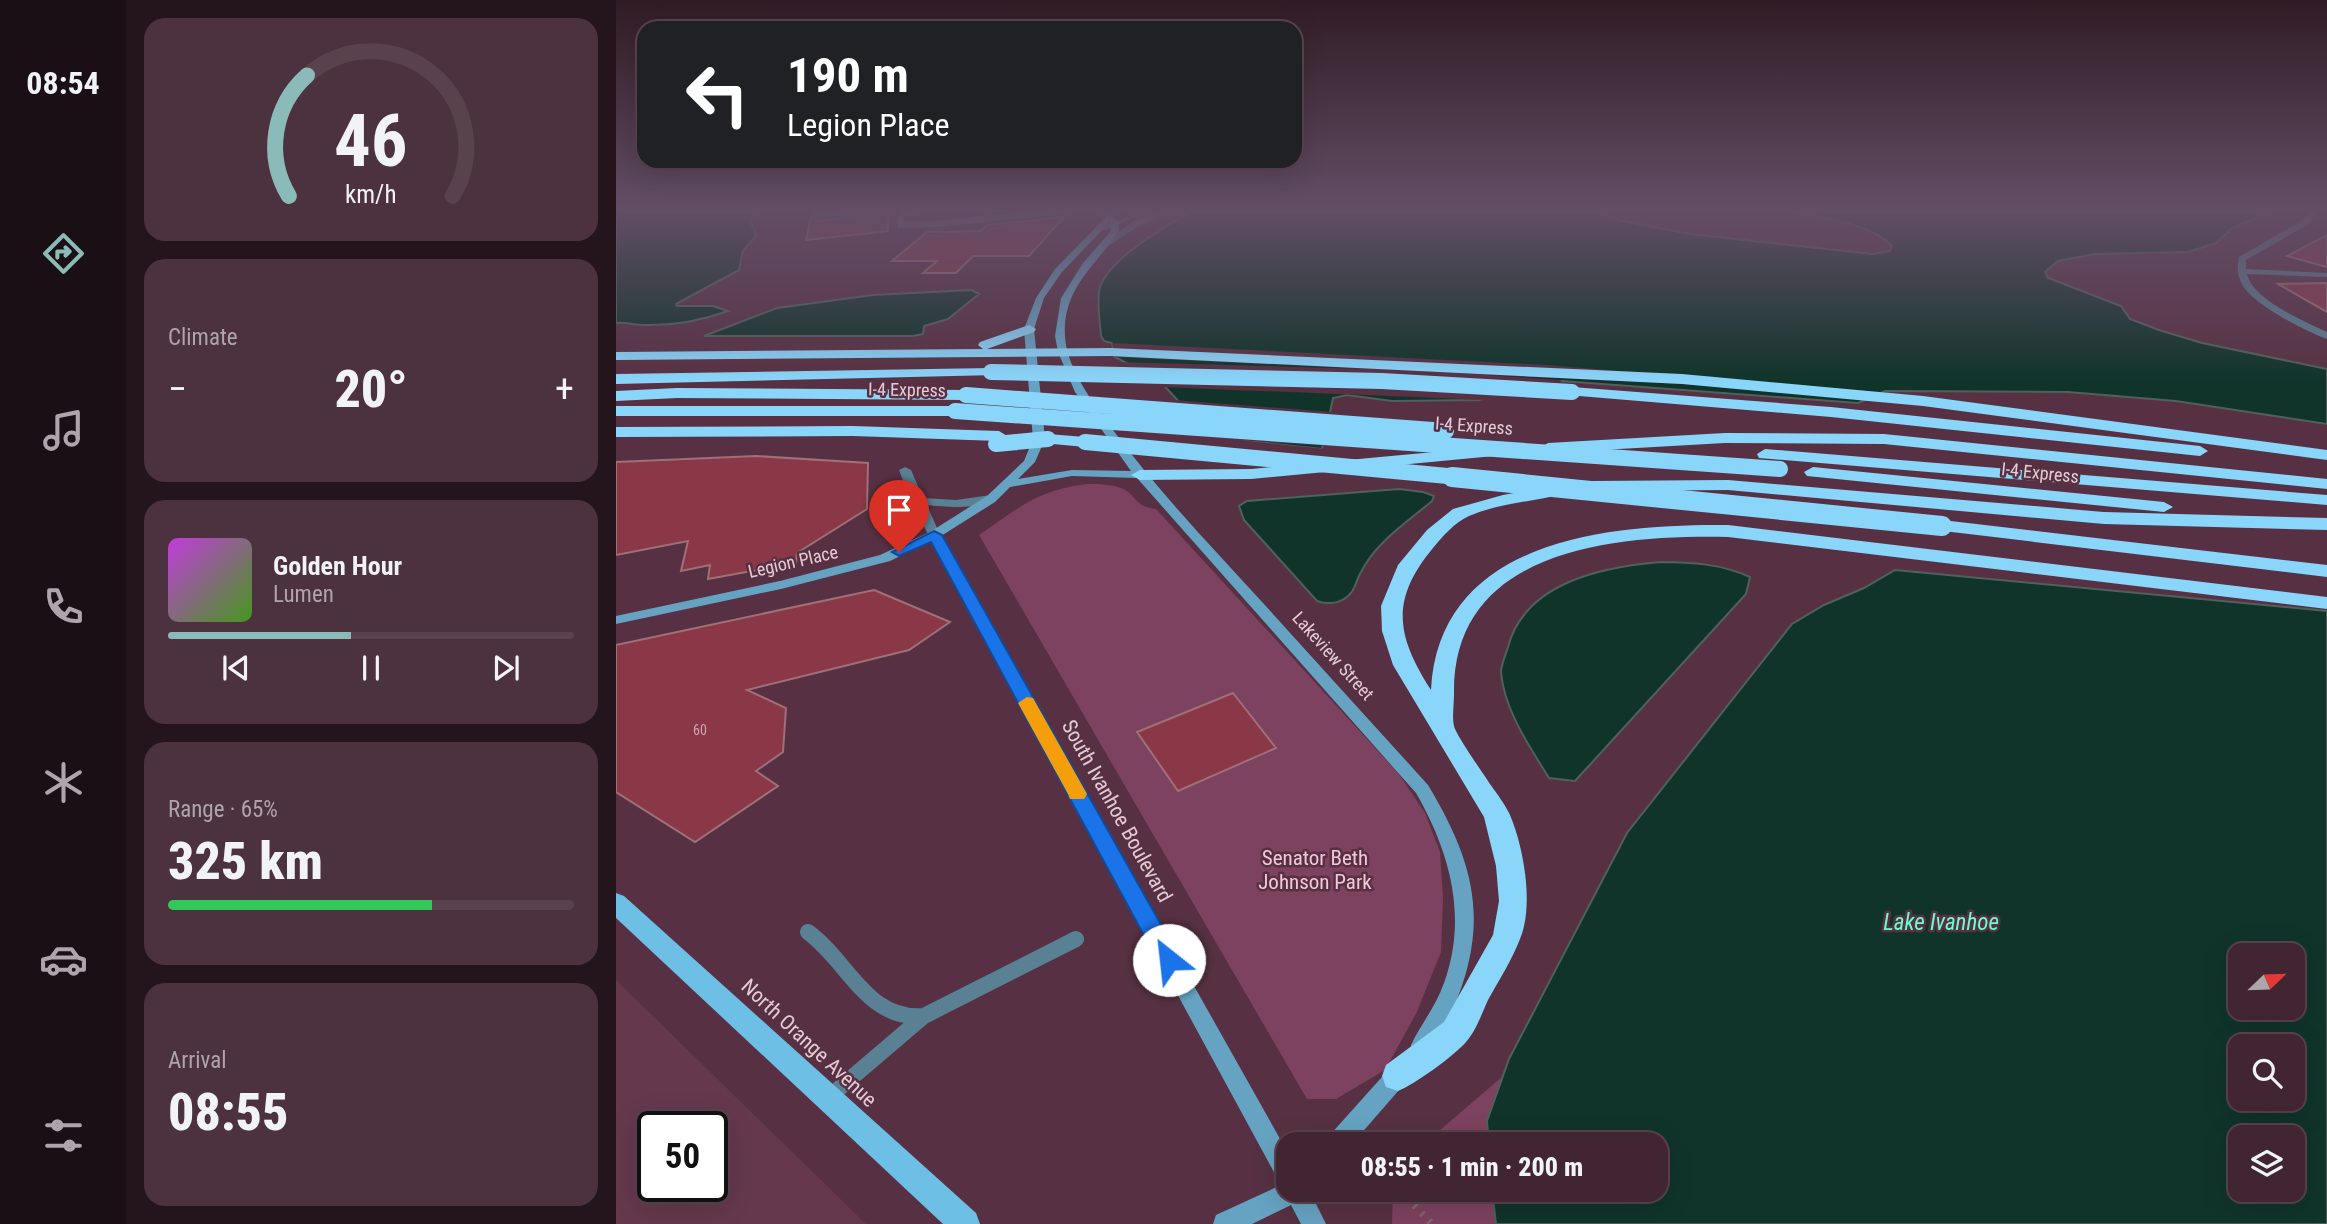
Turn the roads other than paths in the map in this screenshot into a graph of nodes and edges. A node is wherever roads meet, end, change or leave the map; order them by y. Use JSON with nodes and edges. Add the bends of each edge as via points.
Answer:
{"nodes":[{"id":1,"x":1061,"y":268,"type":"edge"},
{"id":2,"x":1084,"y":268,"type":"edge"},
{"id":3,"x":2241,"y":271,"type":"joint"},
{"id":4,"x":2327,"y":275,"type":"edge"},
{"id":5,"x":1029,"y":329,"type":"junction"},
{"id":6,"x":2327,"y":336,"type":"edge"},
{"id":7,"x":958,"y":352,"type":"junction"},
{"id":8,"x":1029,"y":352,"type":"junction"},
{"id":9,"x":1063,"y":352,"type":"junction"},
{"id":10,"x":616,"y":356,"type":"edge"},
{"id":11,"x":616,"y":369,"type":"edge"},
{"id":12,"x":694,"y":376,"type":"junction"},
{"id":13,"x":616,"y":379,"type":"edge"},
{"id":14,"x":616,"y":396,"type":"edge"},
{"id":15,"x":616,"y":411,"type":"edge"},
{"id":16,"x":616,"y":432,"type":"edge"},
{"id":17,"x":997,"y":440,"type":"junction"},
{"id":18,"x":616,"y":446,"type":"edge"},
{"id":19,"x":2327,"y":455,"type":"edge"},
{"id":20,"x":2327,"y":464,"type":"edge"},
{"id":21,"x":905,"y":470,"type":"dead end"},
{"id":22,"x":1140,"y":475,"type":"junction"},
{"id":23,"x":1008,"y":484,"type":"junction"},
{"id":24,"x":2327,"y":484,"type":"edge"},
{"id":25,"x":991,"y":499,"type":"junction"},
{"id":26,"x":2327,"y":500,"type":"edge"},
{"id":27,"x":917,"y":502,"type":"junction"},
{"id":28,"x":2327,"y":524,"type":"edge"},
{"id":29,"x":934,"y":535,"type":"junction"},
{"id":30,"x":2327,"y":571,"type":"edge"},
{"id":31,"x":2327,"y":603,"type":"edge"},
{"id":32,"x":616,"y":620,"type":"edge"},
{"id":33,"x":1444,"y":726,"type":"junction"},
{"id":34,"x":621,"y":915,"type":"edge"},
{"id":35,"x":808,"y":932,"type":"dead end"},
{"id":36,"x":1076,"y":939,"type":"dead end"},
{"id":37,"x":924,"y":1016,"type":"junction"},
{"id":38,"x":1398,"y":1076,"type":"junction"},
{"id":39,"x":827,"y":1098,"type":"junction"},
{"id":40,"x":1348,"y":1132,"type":"edge"},
{"id":41,"x":1276,"y":1154,"type":"edge"},
{"id":42,"x":1276,"y":1200,"type":"edge"},
{"id":43,"x":1303,"y":1202,"type":"edge"},
{"id":44,"x":965,"y":1224,"type":"edge"},
{"id":45,"x":1225,"y":1224,"type":"edge"},
{"id":46,"x":1314,"y":1224,"type":"edge"}],
"edges":[{"from":1,"to":5,"type":"street","via":[[1040,298]]},
{"from":2,"to":9,"type":"street","name":"Lakeview Street","via":[[1068,292],[1060,331]]},
{"from":3,"to":4,"type":"street"},
{"from":3,"to":6,"type":"street","via":[[2248,288]]},
{"from":5,"to":7,"type":"highway"},
{"from":5,"to":8,"type":"street"},
{"from":7,"to":8,"type":"highway"},
{"from":7,"to":10,"type":"highway"},
{"from":8,"to":9,"type":"highway"},
{"from":8,"to":23,"type":"street","name":"Legion Place","via":[[1038,439],[1029,462]]},
{"from":9,"to":19,"type":"highway","via":[[1682,379],[1923,401]]},
{"from":9,"to":22,"type":"street","name":"Lakeview Street","via":[[1080,392]]},
{"from":11,"to":12,"type":"highway","via":[[667,370]]},
{"from":12,"to":13,"type":"highway"},
{"from":12,"to":20,"type":"highway","bridge":true,"via":[[991,372],[1368,380],[1831,411]]},
{"from":14,"to":26,"type":"highway","name":"I-4 Express","bridge":true,"via":[[966,395]]},
{"from":15,"to":28,"type":"highway","name":"I-4 Express","bridge":true,"via":[[955,411],[1780,469]]},
{"from":16,"to":17,"type":"highway","via":[[853,431]]},
{"from":17,"to":18,"type":"highway"},
{"from":17,"to":30,"type":"highway","bridge":true,"via":[[1048,439],[1288,460],[1942,526]]},
{"from":21,"to":27,"type":"street","name":"South Ivanhoe Boulevard"},
{"from":22,"to":23,"type":"street","via":[[1072,472]]},
{"from":22,"to":24,"type":"highway","via":[[1251,474],[1413,457],[1783,438],[1967,446]]},
{"from":22,"to":38,"type":"street","name":"Lakeview Street","via":[[1414,780],[1448,835],[1464,901],[1466,930],[1460,964],[1442,1015]]},
{"from":23,"to":25,"type":"street","name":"Legion Place"},
{"from":25,"to":27,"type":"street"},
{"from":25,"to":29,"type":"street","name":"Legion Place"},
{"from":27,"to":29,"type":"street","name":"South Ivanhoe Boulevard"},
{"from":28,"to":33,"type":"highway","via":[[2104,518],[1728,485],[1608,484],[1503,500],[1460,513],[1434,534],[1405,569],[1391,606],[1404,665]]},
{"from":29,"to":32,"type":"street","name":"Legion Place","via":[[895,554],[852,567]]},
{"from":29,"to":41,"type":"street","name":"South Ivanhoe Boulevard"},
{"from":31,"to":33,"type":"highway","via":[[1728,531],[1624,534],[1549,552],[1487,587],[1452,635],[1444,662]]},
{"from":33,"to":38,"type":"highway","via":[[1497,816],[1510,866],[1513,901],[1507,937],[1455,1032]]},
{"from":34,"to":39,"type":"main road","name":"North Orange Avenue"},
{"from":35,"to":37,"type":"lane","via":[[892,1014]]},
{"from":36,"to":37,"type":"lane"},
{"from":37,"to":39,"type":"lane"},
{"from":38,"to":40,"type":"street","name":"Lakeview Street"},
{"from":39,"to":44,"type":"main road","name":"North Orange Avenue"},
{"from":42,"to":45,"type":"street"},
{"from":43,"to":46,"type":"street"}]}
